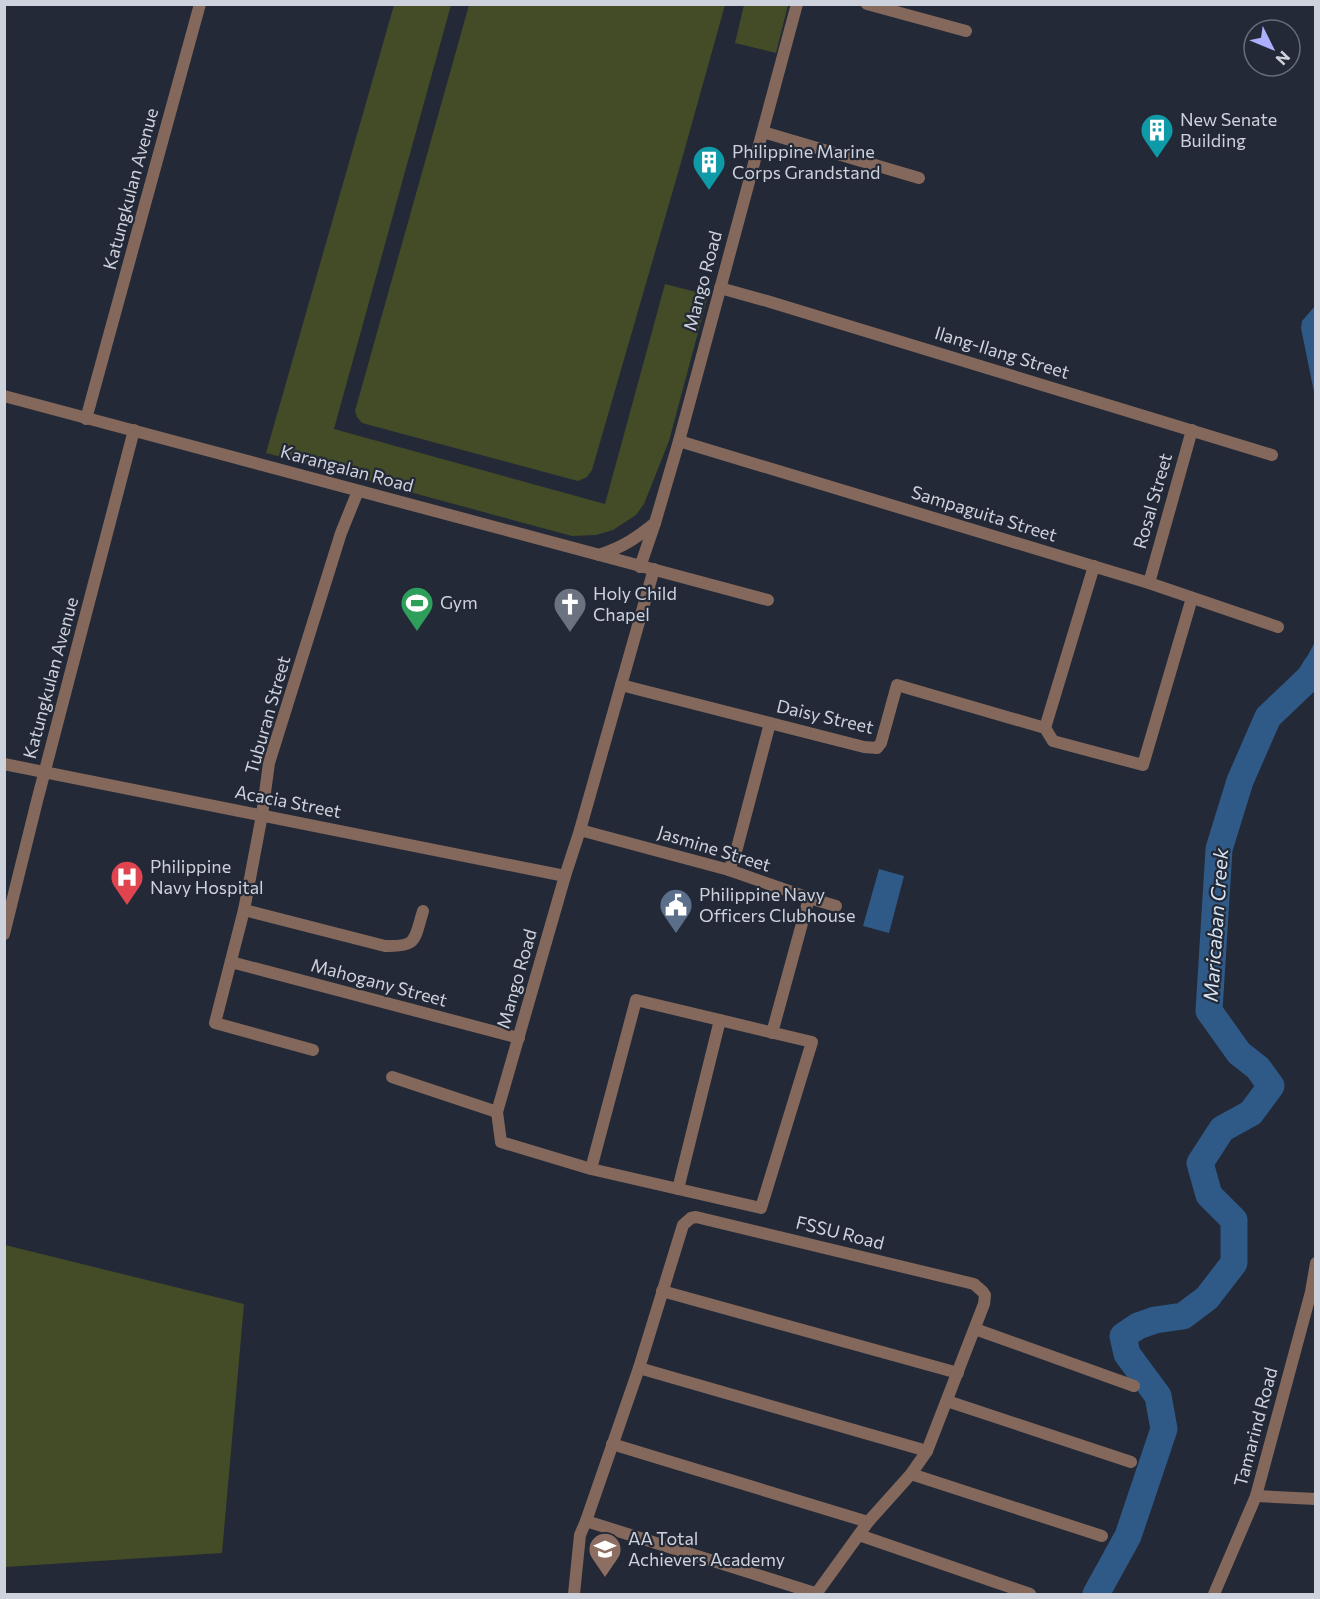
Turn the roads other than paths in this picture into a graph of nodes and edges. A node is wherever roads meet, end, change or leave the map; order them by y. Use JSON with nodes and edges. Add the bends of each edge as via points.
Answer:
{"nodes":[{"id":1,"x":200,"y":4,"type":"edge"},
{"id":2,"x":797,"y":4,"type":"edge"},
{"id":3,"x":867,"y":4,"type":"edge"},
{"id":4,"x":966,"y":31,"type":"dead end"},
{"id":5,"x":763,"y":132,"type":"junction"},
{"id":6,"x":919,"y":178,"type":"dead end"},
{"id":7,"x":720,"y":288,"type":"junction"},
{"id":8,"x":4,"y":396,"type":"edge"},
{"id":9,"x":86,"y":418,"type":"junction"},
{"id":10,"x":134,"y":430,"type":"junction"},
{"id":11,"x":1192,"y":430,"type":"junction"},
{"id":12,"x":679,"y":441,"type":"junction"},
{"id":13,"x":1272,"y":455,"type":"dead end"},
{"id":14,"x":358,"y":491,"type":"junction"},
{"id":15,"x":656,"y":522,"type":"junction"},
{"id":16,"x":599,"y":555,"type":"junction"},
{"id":17,"x":1094,"y":566,"type":"junction"},
{"id":18,"x":640,"y":567,"type":"junction"},
{"id":19,"x":654,"y":569,"type":"junction"},
{"id":20,"x":1149,"y":582,"type":"junction"},
{"id":21,"x":1192,"y":598,"type":"junction"},
{"id":22,"x":768,"y":600,"type":"dead end"},
{"id":23,"x":1278,"y":627,"type":"dead end"},
{"id":24,"x":621,"y":685,"type":"junction"},
{"id":25,"x":770,"y":723,"type":"junction"},
{"id":26,"x":1044,"y":728,"type":"junction"},
{"id":27,"x":4,"y":764,"type":"edge"},
{"id":28,"x":45,"y":772,"type":"junction"},
{"id":29,"x":262,"y":815,"type":"junction"},
{"id":30,"x":580,"y":830,"type":"junction"},
{"id":31,"x":729,"y":870,"type":"junction"},
{"id":32,"x":565,"y":876,"type":"junction"},
{"id":33,"x":808,"y":898,"type":"junction"},
{"id":34,"x":836,"y":906,"type":"dead end"},
{"id":35,"x":244,"y":910,"type":"junction"},
{"id":36,"x":423,"y":911,"type":"dead end"},
{"id":37,"x":4,"y":934,"type":"edge"},
{"id":38,"x":231,"y":962,"type":"junction"},
{"id":39,"x":720,"y":1020,"type":"junction"},
{"id":40,"x":772,"y":1033,"type":"junction"},
{"id":41,"x":519,"y":1038,"type":"junction"},
{"id":42,"x":312,"y":1050,"type":"dead end"},
{"id":43,"x":392,"y":1077,"type":"dead end"},
{"id":44,"x":497,"y":1112,"type":"junction"},
{"id":45,"x":591,"y":1169,"type":"junction"},
{"id":46,"x":678,"y":1189,"type":"junction"},
{"id":47,"x":1316,"y":1263,"type":"edge"},
{"id":48,"x":662,"y":1290,"type":"junction"},
{"id":49,"x":1313,"y":1292,"type":"edge"},
{"id":50,"x":975,"y":1329,"type":"junction"},
{"id":51,"x":639,"y":1368,"type":"junction"},
{"id":52,"x":958,"y":1373,"type":"junction"},
{"id":53,"x":1134,"y":1386,"type":"dead end"},
{"id":54,"x":947,"y":1401,"type":"junction"},
{"id":55,"x":612,"y":1444,"type":"junction"},
{"id":56,"x":927,"y":1451,"type":"junction"},
{"id":57,"x":1131,"y":1462,"type":"dead end"},
{"id":58,"x":910,"y":1474,"type":"junction"},
{"id":59,"x":1256,"y":1496,"type":"junction"},
{"id":60,"x":1316,"y":1499,"type":"edge"},
{"id":61,"x":586,"y":1521,"type":"junction"},
{"id":62,"x":868,"y":1522,"type":"junction"},
{"id":63,"x":859,"y":1535,"type":"junction"},
{"id":64,"x":1102,"y":1536,"type":"dead end"},
{"id":65,"x":574,"y":1594,"type":"edge"},
{"id":66,"x":817,"y":1594,"type":"edge"},
{"id":67,"x":1030,"y":1594,"type":"edge"},
{"id":68,"x":1214,"y":1594,"type":"edge"}],
"edges":[{"from":1,"to":9,"type":"street","name":"Katungkulan Avenue"},
{"from":2,"to":5,"type":"street","name":"Mango Road"},
{"from":3,"to":4,"type":"street"},
{"from":5,"to":6,"type":"street"},
{"from":5,"to":7,"type":"street","name":"Mango Road"},
{"from":7,"to":11,"type":"street","name":"Ilang-Ilang Street"},
{"from":7,"to":12,"type":"street","name":"Mango Road"},
{"from":8,"to":9,"type":"street","name":"Karangalan Road"},
{"from":9,"to":10,"type":"street","name":"Karangalan Road"},
{"from":10,"to":14,"type":"street","name":"Karangalan Road"},
{"from":10,"to":28,"type":"street","name":"Katungkulan Avenue"},
{"from":11,"to":13,"type":"street","name":"Ilang-Ilang Street"},
{"from":11,"to":20,"type":"street","name":"Rosal Street"},
{"from":12,"to":15,"type":"street","name":"Mango Road"},
{"from":12,"to":17,"type":"street","name":"Sampaguita Street"},
{"from":14,"to":16,"type":"street","name":"Karangalan Road"},
{"from":14,"to":29,"type":"street","name":"Tuburan Street","via":[[341,533],[269,763]]},
{"from":15,"to":16,"type":"street","via":[[626,544]]},
{"from":15,"to":18,"type":"street","name":"Mango Road"},
{"from":16,"to":18,"type":"street","name":"Karangalan Road"},
{"from":17,"to":20,"type":"street","name":"Sampaguita Street"},
{"from":17,"to":26,"type":"street"},
{"from":18,"to":19,"type":"street","name":"Karangalan Road"},
{"from":19,"to":22,"type":"street","name":"Karangalan Road"},
{"from":19,"to":24,"type":"street","name":"Mango Road"},
{"from":20,"to":21,"type":"street","name":"Sampaguita Street"},
{"from":21,"to":23,"type":"street","name":"Sampaguita Street"},
{"from":21,"to":26,"type":"street","name":"Daisy Street","via":[[1143,765],[1053,741]]},
{"from":24,"to":25,"type":"street","name":"Daisy Street"},
{"from":24,"to":30,"type":"street","name":"Mango Road"},
{"from":25,"to":26,"type":"street","name":"Daisy Street","via":[[877,748],[897,685]]},
{"from":25,"to":31,"type":"street"},
{"from":27,"to":28,"type":"street","name":"Acacia Street"},
{"from":28,"to":29,"type":"street","name":"Acacia Street"},
{"from":28,"to":37,"type":"street","name":"Katungkulan Avenue"},
{"from":29,"to":32,"type":"street","name":"Acacia Street"},
{"from":29,"to":35,"type":"street","name":"Tuburan Street"},
{"from":30,"to":31,"type":"street","name":"Jasmine Street"},
{"from":30,"to":32,"type":"street","name":"Mango Road"},
{"from":31,"to":33,"type":"street","name":"Jasmine Street"},
{"from":32,"to":41,"type":"street","name":"Mango Road"},
{"from":33,"to":34,"type":"street","name":"Jasmine Street"},
{"from":33,"to":40,"type":"street"},
{"from":35,"to":36,"type":"street","via":[[385,946],[411,944]]},
{"from":35,"to":38,"type":"street","name":"Tuburan Street"},
{"from":38,"to":41,"type":"street","name":"Mahogany Street"},
{"from":38,"to":42,"type":"street","name":"Tuburan Street","via":[[214,1023]]},
{"from":39,"to":40,"type":"street"},
{"from":39,"to":45,"type":"street","via":[[636,1000]]},
{"from":39,"to":46,"type":"street"},
{"from":40,"to":46,"type":"street","name":"Mango Road","via":[[812,1042],[761,1208]]},
{"from":41,"to":44,"type":"street","name":"Mango Road"},
{"from":43,"to":44,"type":"street"},
{"from":44,"to":45,"type":"street","name":"Mango Road","via":[[501,1142]]},
{"from":45,"to":46,"type":"street","name":"Mango Road"},
{"from":47,"to":49,"type":"street","name":"Tamarind Road"},
{"from":48,"to":50,"type":"street","name":"FSSU Road","via":[[684,1225],[696,1216],[974,1284],[984,1295]]},
{"from":48,"to":51,"type":"street"},
{"from":48,"to":52,"type":"street"},
{"from":49,"to":59,"type":"street","name":"Tamarind Road"},
{"from":50,"to":52,"type":"street"},
{"from":50,"to":53,"type":"street"},
{"from":51,"to":55,"type":"street"},
{"from":51,"to":56,"type":"street"},
{"from":52,"to":54,"type":"street"},
{"from":54,"to":56,"type":"street"},
{"from":54,"to":57,"type":"street"},
{"from":55,"to":61,"type":"street"},
{"from":55,"to":62,"type":"street"},
{"from":56,"to":58,"type":"street"},
{"from":58,"to":62,"type":"street"},
{"from":58,"to":64,"type":"street"},
{"from":59,"to":60,"type":"street"},
{"from":59,"to":68,"type":"street","name":"Tamarind Road"},
{"from":61,"to":65,"type":"street","via":[[580,1535]]},
{"from":61,"to":66,"type":"street"},
{"from":62,"to":63,"type":"street"},
{"from":63,"to":66,"type":"street"},
{"from":63,"to":67,"type":"street"}]}
